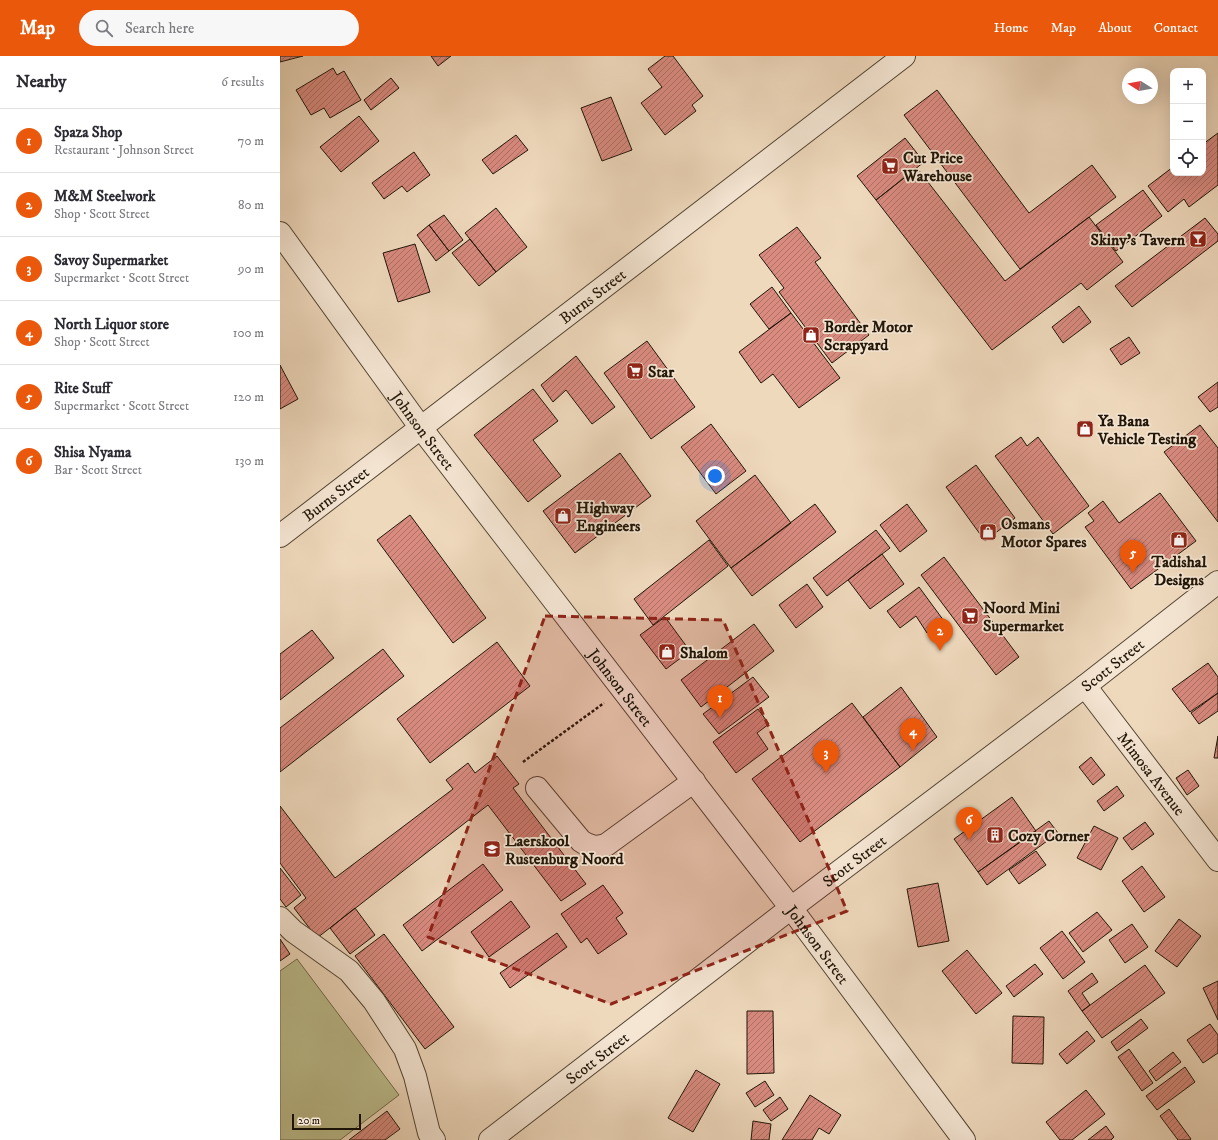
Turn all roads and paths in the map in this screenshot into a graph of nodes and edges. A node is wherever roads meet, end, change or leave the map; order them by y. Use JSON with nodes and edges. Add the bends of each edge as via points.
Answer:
{"nodes":[{"id":1,"x":904,"y":56,"type":"edge"},
{"id":2,"x":280,"y":233,"type":"edge"},
{"id":3,"x":421,"y":428,"type":"junction"},
{"id":4,"x":280,"y":536,"type":"edge"},
{"id":5,"x":1218,"y":582,"type":"edge"},
{"id":6,"x":1085,"y":686,"type":"junction"},
{"id":7,"x":623,"y":690,"type":"junction"},
{"id":8,"x":522,"y":762,"type":"dead end"},
{"id":9,"x":694,"y":781,"type":"junction"},
{"id":10,"x":538,"y":788,"type":"dead end"},
{"id":11,"x":1218,"y":860,"type":"edge"},
{"id":12,"x":791,"y":908,"type":"junction"},
{"id":13,"x":280,"y":918,"type":"edge"},
{"id":14,"x":434,"y":1140,"type":"edge"},
{"id":15,"x":490,"y":1140,"type":"edge"},
{"id":16,"x":964,"y":1140,"type":"edge"}],
"edges":[{"from":1,"to":3,"type":"street","name":"Burns Street"},
{"from":2,"to":3,"type":"street","name":"Johnson Street"},
{"from":3,"to":4,"type":"street","name":"Burns Street"},
{"from":3,"to":7,"type":"street","name":"Johnson Street"},
{"from":5,"to":6,"type":"street","name":"Scott Street"},
{"from":6,"to":11,"type":"street","name":"Mimosa Avenue"},
{"from":6,"to":12,"type":"street","name":"Scott Street"},
{"from":7,"to":8,"type":"path"},
{"from":7,"to":9,"type":"street","name":"Johnson Street"},
{"from":9,"to":10,"type":"street","via":[[606,845],[597,848],[581,841]]},
{"from":9,"to":12,"type":"street","name":"Johnson Street"},
{"from":12,"to":15,"type":"street","name":"Scott Street"},
{"from":12,"to":16,"type":"street","name":"Johnson Street"},
{"from":13,"to":14,"type":"street","via":[[293,931],[349,972],[374,1001],[405,1049]]}]}
